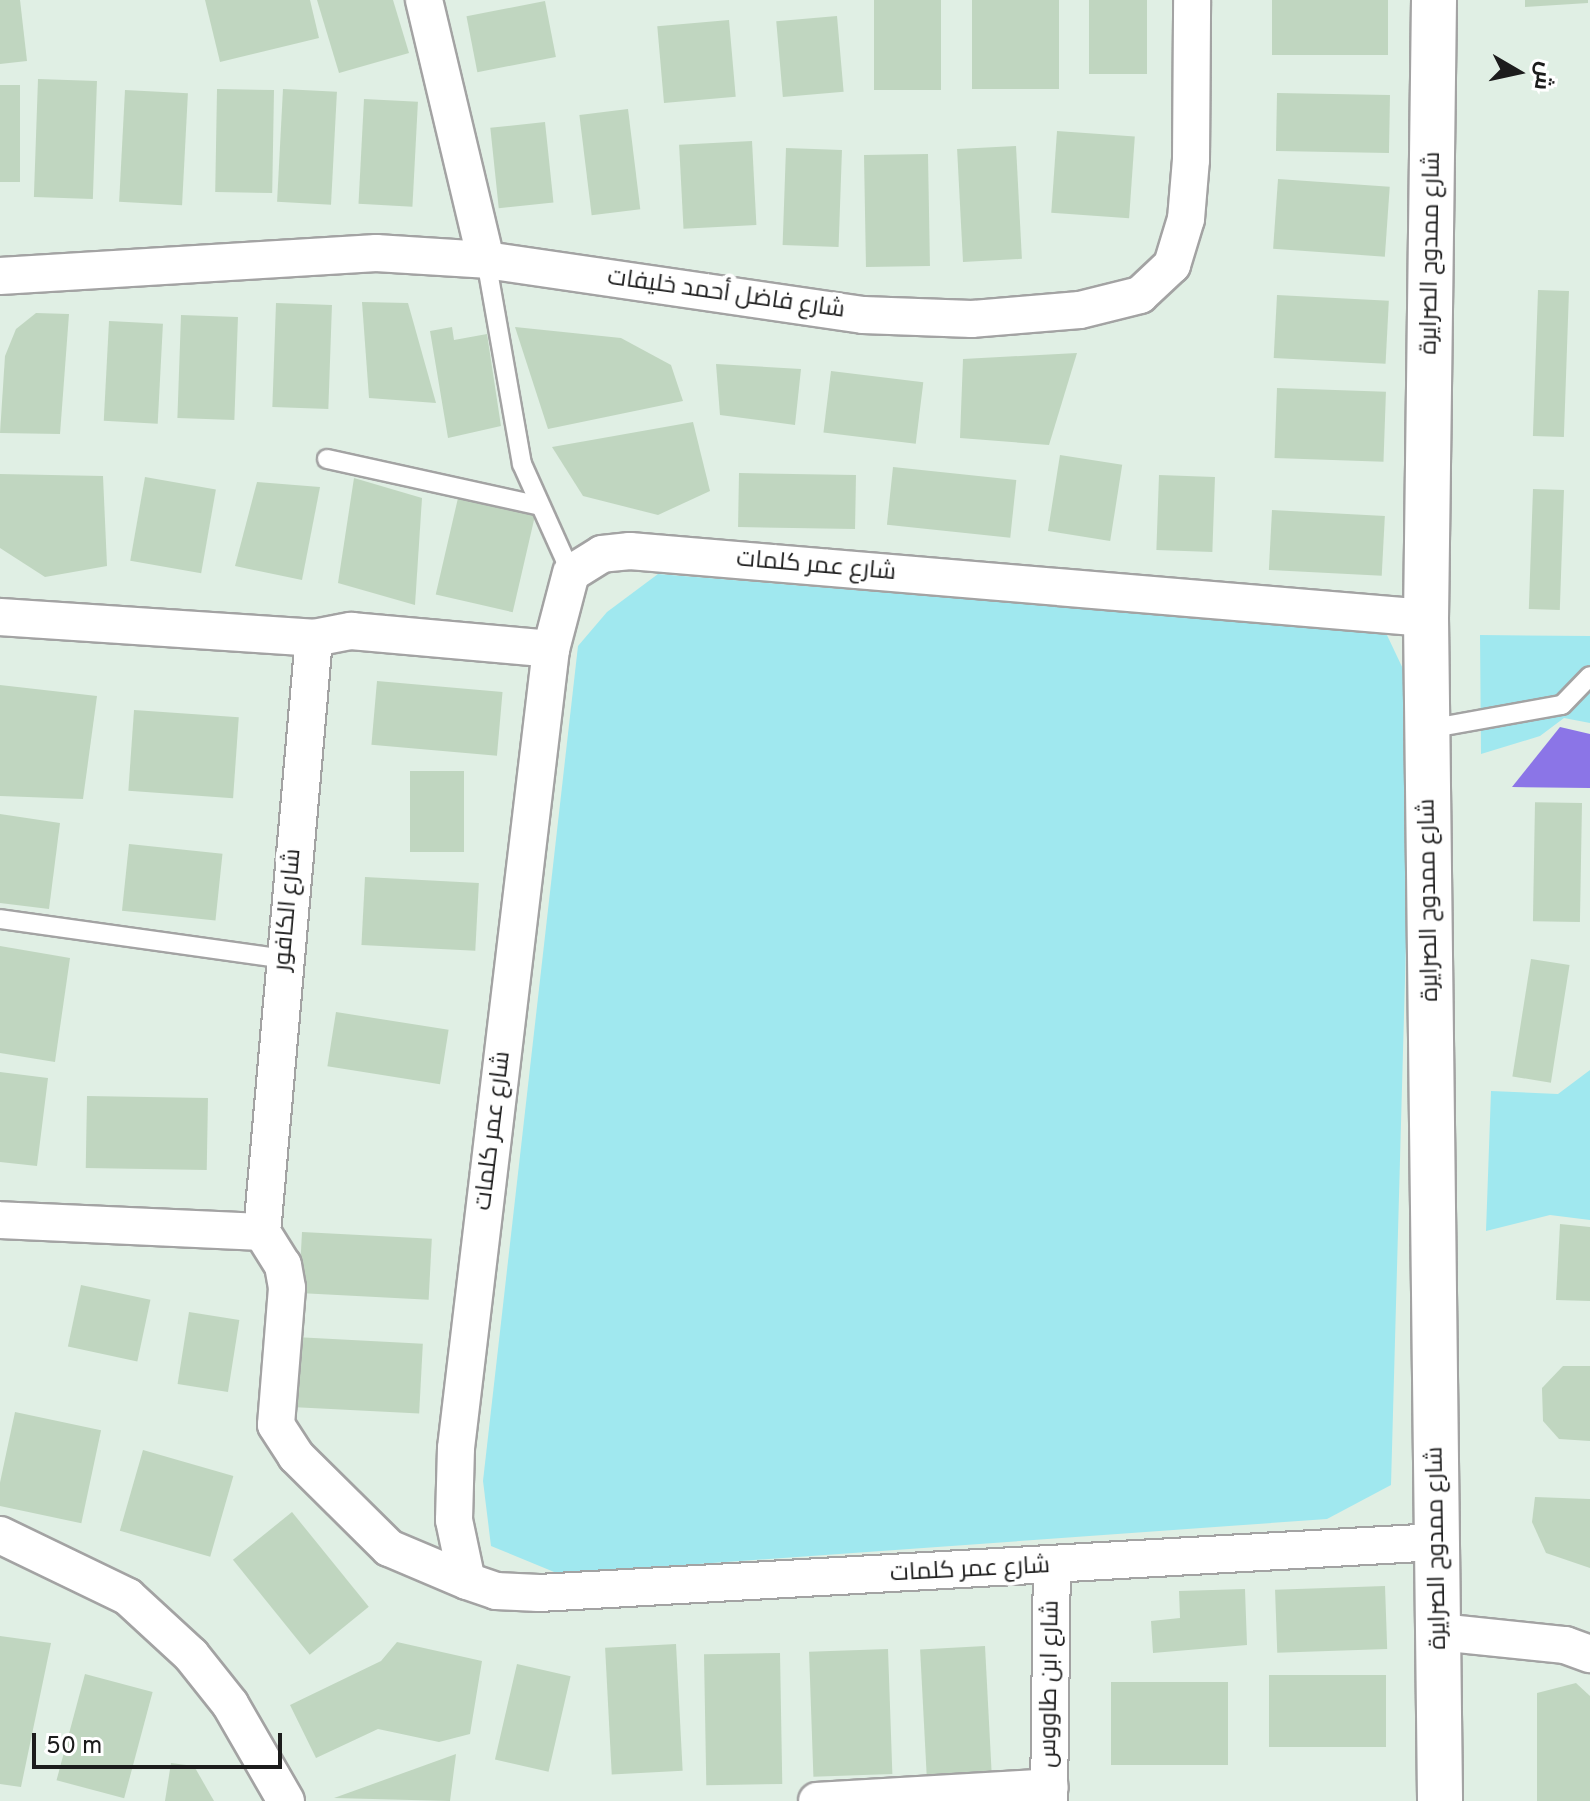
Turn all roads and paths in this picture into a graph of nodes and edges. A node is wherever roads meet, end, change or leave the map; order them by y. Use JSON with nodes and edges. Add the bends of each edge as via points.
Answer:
{"nodes":[{"id":1,"x":424,"y":0,"type":"edge"},
{"id":2,"x":1192,"y":0,"type":"edge"},
{"id":3,"x":1434,"y":0,"type":"edge"},
{"id":4,"x":486,"y":260,"type":"junction"},
{"id":5,"x":0,"y":276,"type":"edge"},
{"id":6,"x":327,"y":459,"type":"dead end"},
{"id":7,"x":540,"y":506,"type":"junction"},
{"id":8,"x":571,"y":573,"type":"junction"},
{"id":9,"x":0,"y":617,"type":"edge"},
{"id":10,"x":1426,"y":618,"type":"junction"},
{"id":11,"x":314,"y":638,"type":"junction"},
{"id":12,"x":551,"y":649,"type":"junction"},
{"id":13,"x":1590,"y":676,"type":"edge"},
{"id":14,"x":1428,"y":729,"type":"junction"},
{"id":15,"x":0,"y":919,"type":"edge"},
{"id":16,"x":284,"y":959,"type":"junction"},
{"id":17,"x":0,"y":1220,"type":"edge"},
{"id":18,"x":262,"y":1232,"type":"junction"},
{"id":19,"x":0,"y":1535,"type":"edge"},
{"id":20,"x":1438,"y":1542,"type":"junction"},
{"id":21,"x":1052,"y":1567,"type":"junction"},
{"id":22,"x":467,"y":1581,"type":"junction"},
{"id":23,"x":1439,"y":1632,"type":"junction"},
{"id":24,"x":1590,"y":1654,"type":"edge"},
{"id":25,"x":1049,"y":1794,"type":"edge"},
{"id":26,"x":286,"y":1801,"type":"edge"},
{"id":27,"x":817,"y":1801,"type":"edge"},
{"id":28,"x":1440,"y":1801,"type":"edge"}],
"edges":[{"from":1,"to":4,"type":"street"},
{"from":2,"to":4,"type":"street","name":"شارع فاضل أحمد خليفات","via":[[1186,219],[1172,265],[1140,295],[1080,310],[917,318]]},
{"from":3,"to":10,"type":"street","name":"شارع ممدوح الصرايرة"},
{"from":4,"to":5,"type":"street","name":"شارع فاضل أحمد خليفات","via":[[226,257]]},
{"from":4,"to":7,"type":"lane","via":[[522,464]]},
{"from":6,"to":7,"type":"lane"},
{"from":7,"to":8,"type":"lane"},
{"from":8,"to":10,"type":"street","name":"شارع عمر كلمات","via":[[602,554],[630,551]]},
{"from":8,"to":12,"type":"street","name":"شارع عمر كلمات"},
{"from":9,"to":11,"type":"street"},
{"from":10,"to":14,"type":"street","name":"شارع ممدوح الصرايرة"},
{"from":11,"to":12,"type":"street","via":[[351,631]]},
{"from":11,"to":16,"type":"street","name":"شارع الكافور"},
{"from":12,"to":22,"type":"street","name":"شارع عمر كلمات","via":[[456,1448],[456,1553]]},
{"from":13,"to":14,"type":"lane","via":[[1562,705]]},
{"from":14,"to":20,"type":"street","name":"شارع ممدوح الصرايرة"},
{"from":15,"to":16,"type":"lane"},
{"from":16,"to":18,"type":"street","name":"شارع الكافور"},
{"from":17,"to":18,"type":"street"},
{"from":18,"to":22,"type":"street","via":[[283,1265],[287,1288],[276,1425],[296,1456],[389,1548]]},
{"from":19,"to":26,"type":"street","via":[[128,1597],[191,1655],[230,1704]]},
{"from":20,"to":21,"type":"street","name":"شارع عمر كلمات"},
{"from":20,"to":23,"type":"street","name":"شارع ممدوح الصرايرة"},
{"from":21,"to":22,"type":"street","name":"شارع عمر كلمات","via":[[539,1593],[496,1591]]},
{"from":21,"to":25,"type":"street","name":"شارع ابن طاووس"},
{"from":23,"to":24,"type":"street","via":[[1565,1645]]},
{"from":23,"to":28,"type":"street","name":"شارع ممدوح الصرايرة"},
{"from":25,"to":27,"type":"street"}]}
